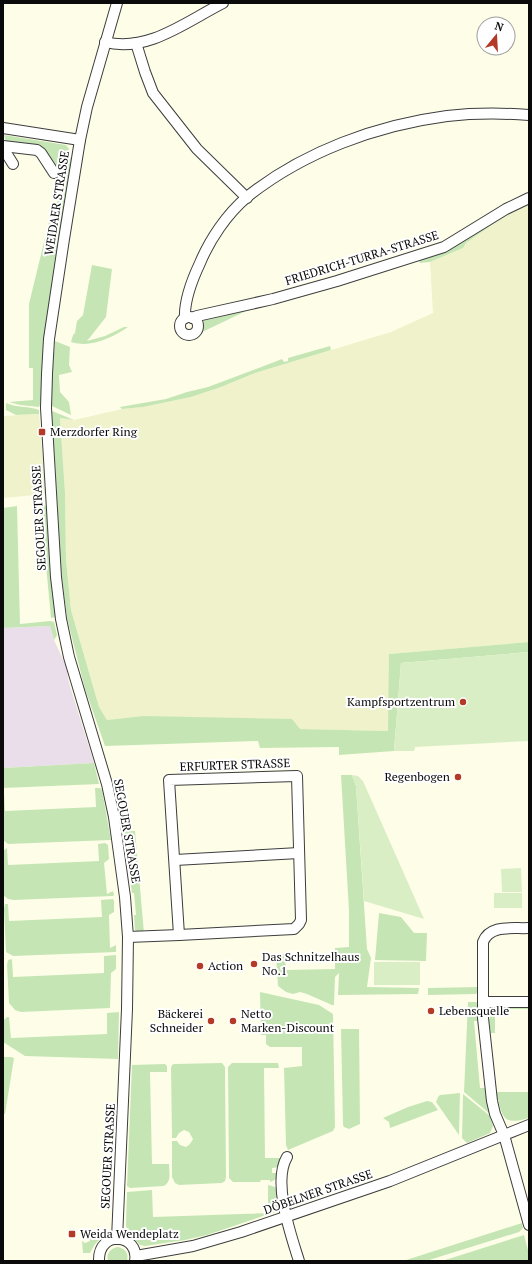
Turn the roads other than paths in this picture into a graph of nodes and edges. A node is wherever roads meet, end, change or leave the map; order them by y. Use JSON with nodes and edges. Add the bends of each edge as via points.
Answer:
{"nodes":[{"id":1,"x":117,"y":3,"type":"edge"},
{"id":2,"x":222,"y":3,"type":"edge"},
{"id":3,"x":105,"y":42,"type":"junction"},
{"id":4,"x":136,"y":43,"type":"junction"},
{"id":5,"x":529,"y":115,"type":"edge"},
{"id":6,"x":3,"y":128,"type":"edge"},
{"id":7,"x":80,"y":140,"type":"junction"},
{"id":8,"x":3,"y":147,"type":"edge"},
{"id":9,"x":13,"y":164,"type":"dead end"},
{"id":10,"x":54,"y":173,"type":"dead end"},
{"id":11,"x":247,"y":198,"type":"junction"},
{"id":12,"x":529,"y":198,"type":"edge"},
{"id":13,"x":46,"y":411,"type":"joint"},
{"id":14,"x":159,"y":780,"type":"dead end"},
{"id":15,"x":169,"y":780,"type":"junction"},
{"id":16,"x":300,"y":853,"type":"junction"},
{"id":17,"x":175,"y":860,"type":"junction"},
{"id":18,"x":529,"y":928,"type":"edge"},
{"id":19,"x":179,"y":935,"type":"junction"},
{"id":20,"x":128,"y":938,"type":"junction"},
{"id":21,"x":483,"y":1000,"type":"junction"},
{"id":22,"x":529,"y":1002,"type":"edge"},
{"id":23,"x":529,"y":1125,"type":"edge"},
{"id":24,"x":504,"y":1135,"type":"junction"},
{"id":25,"x":287,"y":1157,"type":"dead end"},
{"id":26,"x":285,"y":1217,"type":"junction"},
{"id":27,"x":529,"y":1225,"type":"edge"},
{"id":28,"x":117,"y":1238,"type":"junction"},
{"id":29,"x":135,"y":1258,"type":"edge"},
{"id":30,"x":99,"y":1261,"type":"edge"},
{"id":31,"x":299,"y":1261,"type":"edge"}],
"edges":[{"from":1,"to":3,"type":"street","name":"WEIDAER STRASSE"},
{"from":2,"to":4,"type":"street","via":[[163,36]]},
{"from":3,"to":4,"type":"street","via":[[116,45]]},
{"from":3,"to":7,"type":"street","name":"WEIDAER STRASSE"},
{"from":4,"to":11,"type":"street","via":[[153,93],[197,149]]},
{"from":5,"to":11,"type":"street","via":[[447,116],[382,130],[345,142],[312,157]]},
{"from":6,"to":7,"type":"street"},
{"from":7,"to":13,"type":"street","name":"WEIDAER STRASSE","via":[[49,339]]},
{"from":8,"to":9,"type":"street"},
{"from":8,"to":10,"type":"street","via":[[37,150]]},
{"from":11,"to":12,"type":"street","name":"FRIEDRICH-TURRA-STRASSE","via":[[224,222],[206,249],[192,279],[185,311],[189,318],[337,281],[444,248],[506,209]]},
{"from":13,"to":20,"type":"street","name":"SEGOUER STRASSE","via":[[61,619],[69,657],[107,784],[114,817]]},
{"from":14,"to":15,"type":"street","name":"ERFURTER STRASSE"},
{"from":15,"to":16,"type":"street","name":"ERFURTER STRASSE","via":[[297,776]]},
{"from":15,"to":17,"type":"street","name":"ERFURTER STRASSE"},
{"from":16,"to":17,"type":"street"},
{"from":16,"to":19,"type":"street","name":"ERFURTER STRASSE","via":[[301,920],[294,929]]},
{"from":17,"to":19,"type":"street","name":"ERFURTER STRASSE"},
{"from":18,"to":21,"type":"street","via":[[493,930],[485,937]]},
{"from":19,"to":20,"type":"street","name":"ERFURTER STRASSE"},
{"from":20,"to":28,"type":"street","name":"SEGOUER STRASSE","via":[[126,1056]]},
{"from":21,"to":22,"type":"street"},
{"from":21,"to":24,"type":"street","via":[[490,1086],[495,1114]]},
{"from":23,"to":24,"type":"street","name":"DÖBELNER STRASSE"},
{"from":24,"to":26,"type":"street","name":"DÖBELNER STRASSE","via":[[390,1181]]},
{"from":24,"to":27,"type":"street"},
{"from":25,"to":26,"type":"street","via":[[282,1177]]},
{"from":26,"to":29,"type":"street","name":"DÖBELNER STRASSE","via":[[205,1243]]},
{"from":26,"to":31,"type":"street"},
{"from":28,"to":29,"type":"street","via":[[129,1243]]},
{"from":28,"to":30,"type":"street","via":[[106,1242],[102,1247]]}]}
